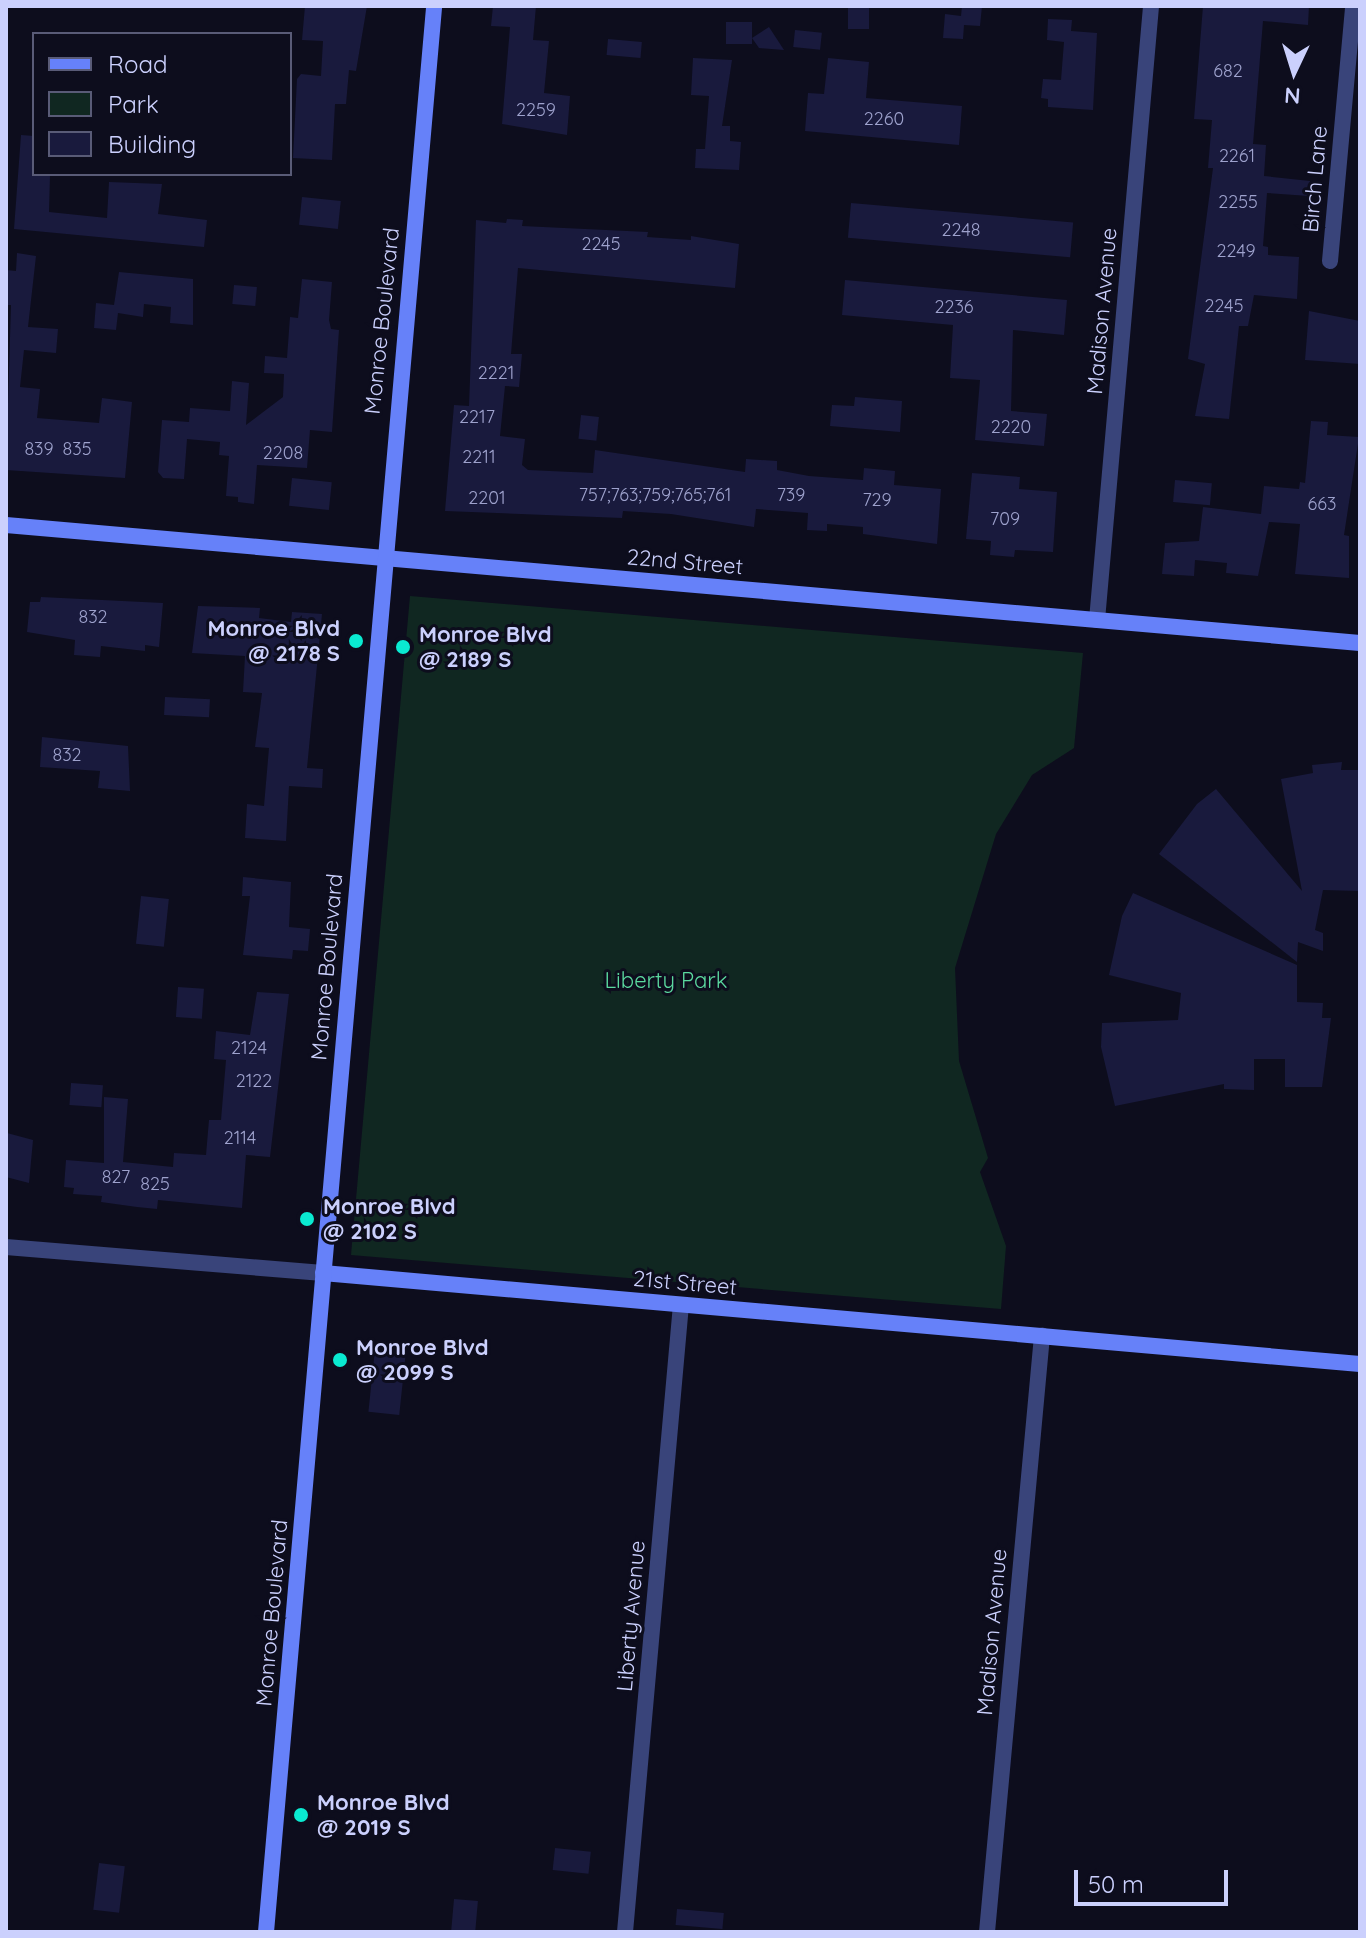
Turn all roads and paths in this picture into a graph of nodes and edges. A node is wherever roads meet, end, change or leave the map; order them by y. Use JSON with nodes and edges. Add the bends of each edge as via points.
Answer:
{"nodes":[{"id":1,"x":434,"y":6,"type":"edge"},
{"id":2,"x":1151,"y":6,"type":"edge"},
{"id":3,"x":1353,"y":6,"type":"edge"},
{"id":4,"x":1330,"y":261,"type":"dead end"},
{"id":5,"x":6,"y":525,"type":"edge"},
{"id":6,"x":383,"y":559,"type":"junction"},
{"id":7,"x":1097,"y":620,"type":"junction"},
{"id":8,"x":1360,"y":643,"type":"edge"},
{"id":9,"x":6,"y":1247,"type":"edge"},
{"id":10,"x":323,"y":1273,"type":"junction"},
{"id":11,"x":681,"y":1305,"type":"junction"},
{"id":12,"x":1042,"y":1336,"type":"junction"},
{"id":13,"x":1360,"y":1364,"type":"edge"},
{"id":14,"x":266,"y":1932,"type":"edge"},
{"id":15,"x":625,"y":1932,"type":"edge"},
{"id":16,"x":987,"y":1932,"type":"edge"}],
"edges":[{"from":1,"to":6,"type":"street","name":"Monroe Boulevard"},
{"from":2,"to":7,"type":"street","name":"Madison Avenue"},
{"from":3,"to":4,"type":"street","name":"Birch Lane"},
{"from":5,"to":6,"type":"street","name":"22nd Street"},
{"from":6,"to":7,"type":"street","name":"22nd Street"},
{"from":6,"to":10,"type":"street","name":"Monroe Boulevard"},
{"from":7,"to":8,"type":"street","name":"22nd Street"},
{"from":9,"to":10,"type":"street","name":"21st Street"},
{"from":10,"to":11,"type":"street","name":"21st Street"},
{"from":10,"to":14,"type":"street","name":"Monroe Boulevard"},
{"from":11,"to":12,"type":"street","name":"21st Street"},
{"from":11,"to":15,"type":"street","name":"Liberty Avenue"},
{"from":12,"to":13,"type":"street","name":"21st Street"},
{"from":12,"to":16,"type":"street","name":"Madison Avenue"}]}
